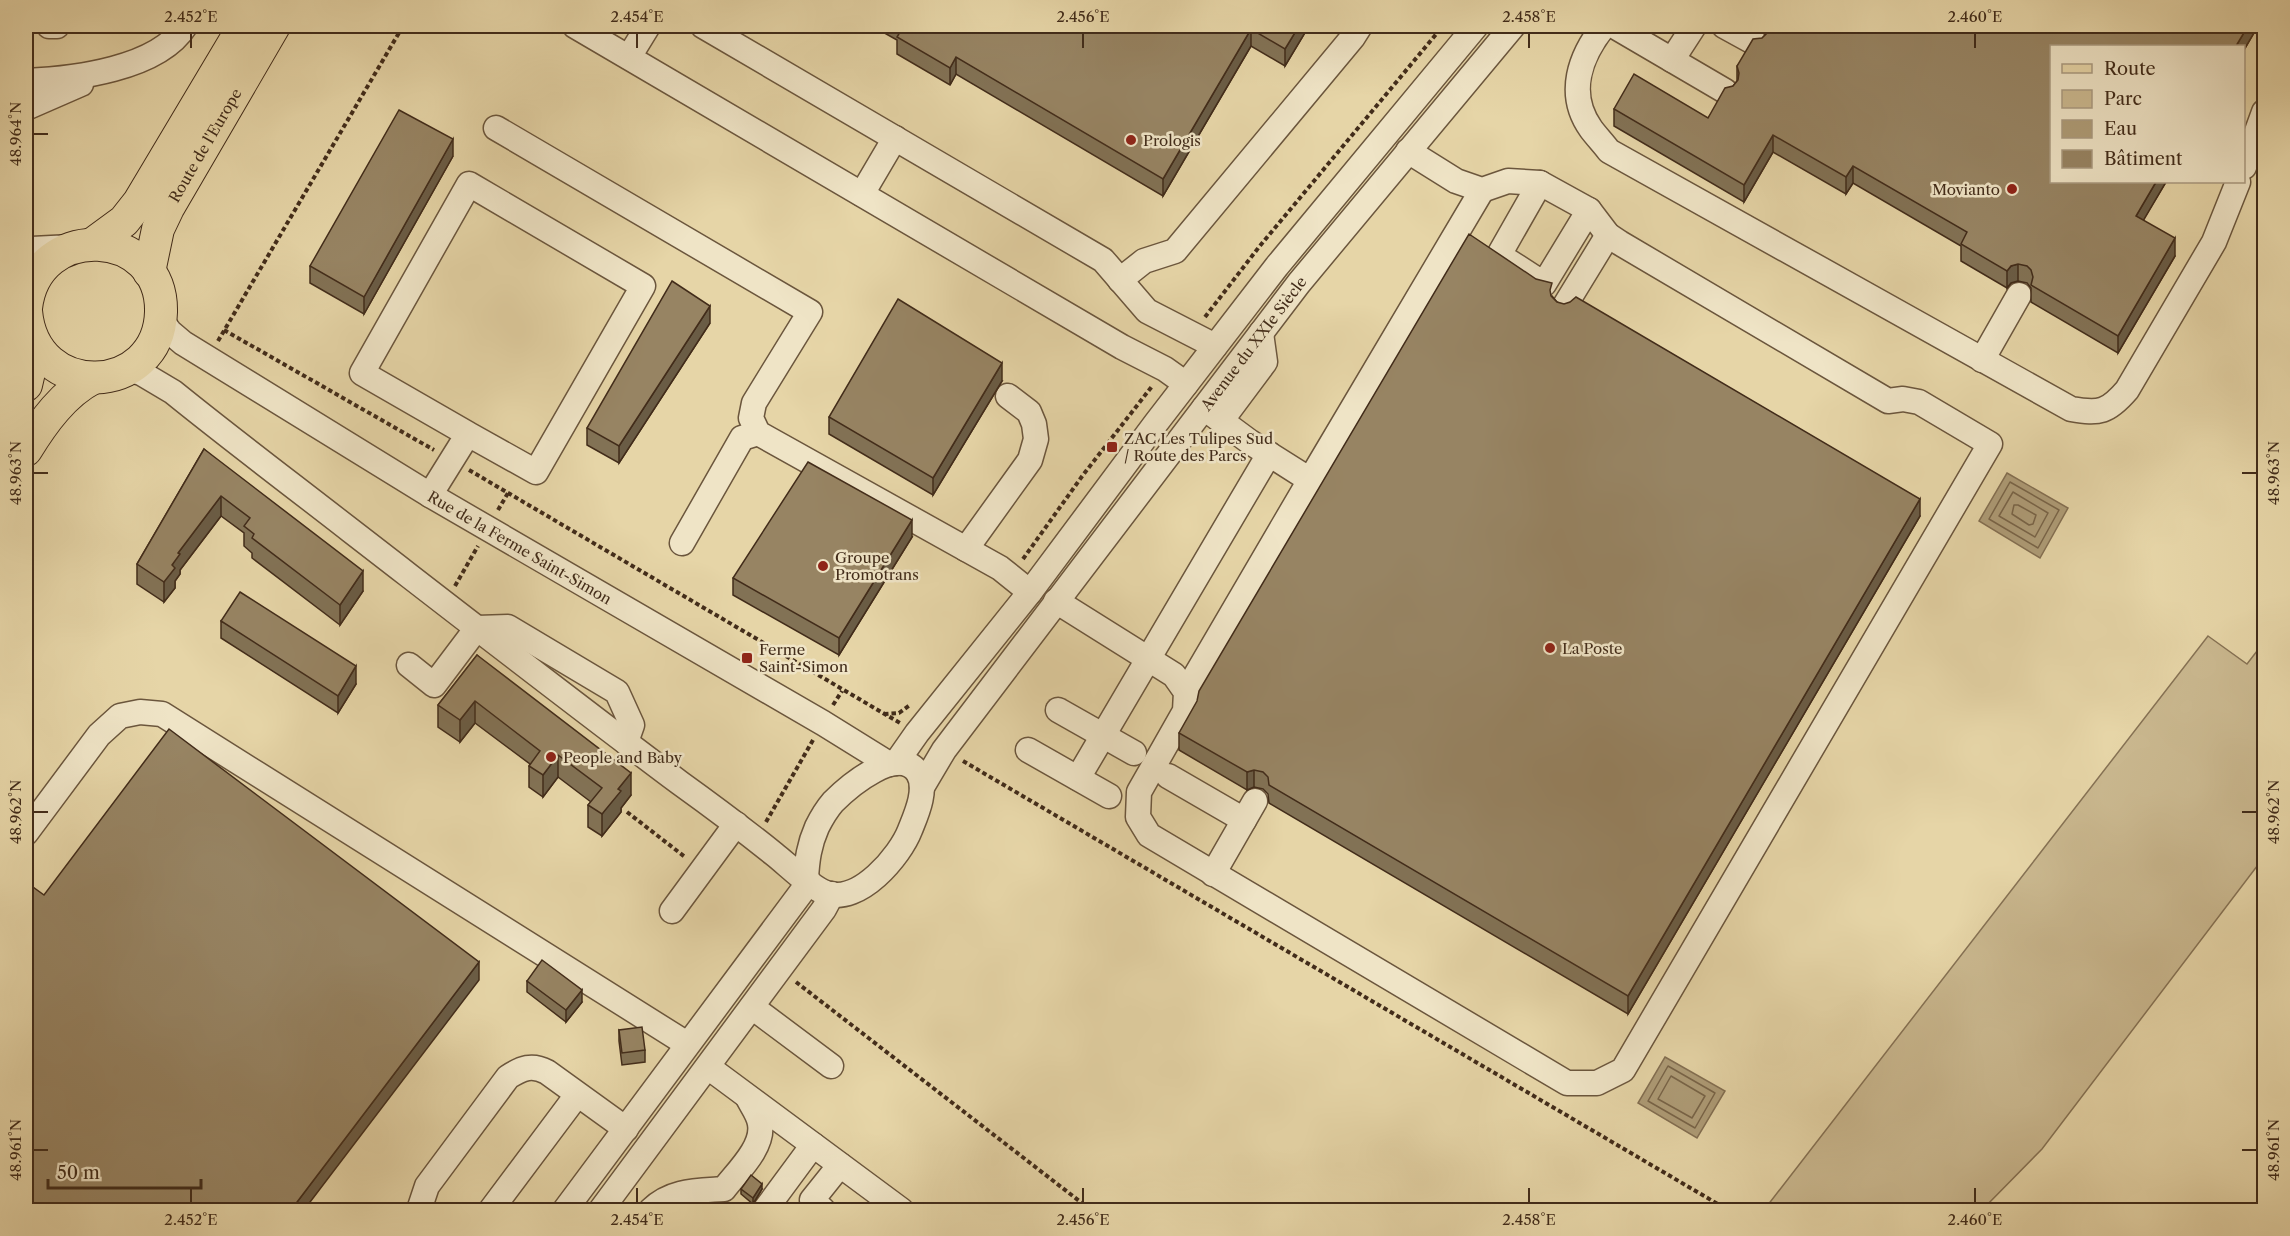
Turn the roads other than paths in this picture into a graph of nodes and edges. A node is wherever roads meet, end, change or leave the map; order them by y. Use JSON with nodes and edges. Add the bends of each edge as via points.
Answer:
{"nodes":[{"id":1,"x":49,"y":26,"type":"edge"},
{"id":2,"x":57,"y":26,"type":"edge"},
{"id":3,"x":185,"y":26,"type":"edge"},
{"id":4,"x":244,"y":26,"type":"edge"},
{"id":5,"x":274,"y":26,"type":"edge"},
{"id":6,"x":575,"y":26,"type":"edge"},
{"id":7,"x":648,"y":26,"type":"edge"},
{"id":8,"x":703,"y":26,"type":"edge"},
{"id":9,"x":1360,"y":26,"type":"edge"},
{"id":10,"x":1476,"y":26,"type":"edge"},
{"id":11,"x":1513,"y":26,"type":"edge"},
{"id":12,"x":1604,"y":26,"type":"edge"},
{"id":13,"x":1614,"y":26,"type":"edge"},
{"id":14,"x":1694,"y":26,"type":"edge"},
{"id":15,"x":1724,"y":26,"type":"edge"},
{"id":16,"x":1755,"y":43,"type":"edge"},
{"id":17,"x":629,"y":57,"type":"junction"},
{"id":18,"x":1672,"y":60,"type":"junction"},
{"id":19,"x":128,"y":65,"type":"junction"},
{"id":20,"x":26,"y":81,"type":"edge"},
{"id":21,"x":1725,"y":91,"type":"edge"},
{"id":22,"x":26,"y":108,"type":"edge"},
{"id":23,"x":2265,"y":112,"type":"edge"},
{"id":24,"x":496,"y":128,"type":"dead end"},
{"id":25,"x":895,"y":138,"type":"junction"},
{"id":26,"x":1408,"y":151,"type":"junction"},
{"id":27,"x":2245,"y":164,"type":"edge"},
{"id":28,"x":1540,"y":183,"type":"junction"},
{"id":29,"x":2238,"y":183,"type":"edge"},
{"id":30,"x":1482,"y":190,"type":"junction"},
{"id":31,"x":862,"y":194,"type":"junction"},
{"id":32,"x":1589,"y":210,"type":"junction"},
{"id":33,"x":1608,"y":235,"type":"junction"},
{"id":34,"x":83,"y":245,"type":"junction"},
{"id":35,"x":26,"y":247,"type":"edge"},
{"id":36,"x":149,"y":272,"type":"junction"},
{"id":37,"x":1120,"y":280,"type":"junction"},
{"id":38,"x":2019,"y":295,"type":"dead end"},
{"id":39,"x":1564,"y":308,"type":"edge"},
{"id":40,"x":27,"y":311,"type":"edge"},
{"id":41,"x":160,"y":320,"type":"junction"},
{"id":42,"x":1215,"y":346,"type":"junction"},
{"id":43,"x":1982,"y":360,"type":"junction"},
{"id":44,"x":127,"y":369,"type":"junction"},
{"id":45,"x":93,"y":378,"type":"junction"},
{"id":46,"x":1186,"y":384,"type":"junction"},
{"id":47,"x":26,"y":385,"type":"edge"},
{"id":48,"x":1008,"y":396,"type":"dead end"},
{"id":49,"x":1212,"y":415,"type":"junction"},
{"id":50,"x":758,"y":433,"type":"junction"},
{"id":51,"x":468,"y":434,"type":"junction"},
{"id":52,"x":26,"y":450,"type":"edge"},
{"id":53,"x":1269,"y":454,"type":"junction"},
{"id":54,"x":1311,"y":480,"type":"junction"},
{"id":55,"x":430,"y":495,"type":"junction"},
{"id":56,"x":682,"y":543,"type":"dead end"},
{"id":57,"x":966,"y":549,"type":"junction"},
{"id":58,"x":1030,"y":592,"type":"junction"},
{"id":59,"x":1056,"y":601,"type":"junction"},
{"id":60,"x":477,"y":628,"type":"junction"},
{"id":61,"x":1149,"y":660,"type":"junction"},
{"id":62,"x":410,"y":665,"type":"dead end"},
{"id":63,"x":1186,"y":692,"type":"junction"},
{"id":64,"x":1058,"y":710,"type":"dead end"},
{"id":65,"x":1102,"y":735,"type":"junction"},
{"id":66,"x":626,"y":742,"type":"junction"},
{"id":67,"x":1028,"y":750,"type":"dead end"},
{"id":68,"x":1134,"y":753,"type":"dead end"},
{"id":69,"x":892,"y":763,"type":"junction"},
{"id":70,"x":1168,"y":776,"type":"dead end"},
{"id":71,"x":1078,"y":778,"type":"junction"},
{"id":72,"x":922,"y":787,"type":"junction"},
{"id":73,"x":1109,"y":796,"type":"dead end"},
{"id":74,"x":736,"y":825,"type":"junction"},
{"id":75,"x":26,"y":832,"type":"edge"},
{"id":76,"x":1213,"y":874,"type":"junction"},
{"id":77,"x":807,"y":881,"type":"junction"},
{"id":78,"x":832,"y":894,"type":"junction"},
{"id":79,"x":672,"y":911,"type":"dead end"},
{"id":80,"x":752,"y":1007,"type":"junction"},
{"id":81,"x":687,"y":1044,"type":"junction"},
{"id":82,"x":831,"y":1066,"type":"dead end"},
{"id":83,"x":708,"y":1067,"type":"junction"},
{"id":84,"x":578,"y":1095,"type":"junction"},
{"id":85,"x":747,"y":1096,"type":"junction"},
{"id":86,"x":626,"y":1129,"type":"junction"},
{"id":87,"x":813,"y":1145,"type":"junction"},
{"id":88,"x":840,"y":1165,"type":"junction"},
{"id":89,"x":722,"y":1200,"type":"edge"},
{"id":90,"x":419,"y":1210,"type":"edge"},
{"id":91,"x":491,"y":1210,"type":"edge"},
{"id":92,"x":565,"y":1210,"type":"edge"},
{"id":93,"x":601,"y":1210,"type":"edge"},
{"id":94,"x":651,"y":1210,"type":"edge"},
{"id":95,"x":765,"y":1210,"type":"edge"},
{"id":96,"x":823,"y":1210,"type":"edge"},
{"id":97,"x":901,"y":1210,"type":"edge"}],
"edges":[{"from":1,"to":2,"type":"street"},
{"from":3,"to":19,"type":"street","via":[[170,45]]},
{"from":4,"to":34,"type":"main road","name":"Route de l'Europe","via":[[139,202],[124,221]]},
{"from":5,"to":36,"type":"main road","name":"Route de l'Europe","via":[[168,208],[158,229]]},
{"from":6,"to":17,"type":"street"},
{"from":7,"to":17,"type":"street"},
{"from":8,"to":25,"type":"street"},
{"from":9,"to":37,"type":"street","via":[[1175,250],[1144,261]]},
{"from":10,"to":42,"type":"street","name":"Avenue du XXIe Siècle"},
{"from":11,"to":26,"type":"street","name":"Avenue du XXIe Siècle"},
{"from":12,"to":43,"type":"street","via":[[1590,42],[1579,69],[1578,99],[1590,127],[1609,151]]},
{"from":13,"to":18,"type":"street"},
{"from":14,"to":18,"type":"street"},
{"from":15,"to":16,"type":"street"},
{"from":17,"to":31,"type":"street"},
{"from":18,"to":21,"type":"street"},
{"from":19,"to":20,"type":"street"},
{"from":19,"to":22,"type":"street"},
{"from":23,"to":27,"type":"street"},
{"from":24,"to":50,"type":"street","via":[[810,312],[754,403],[752,418]]},
{"from":25,"to":31,"type":"street"},
{"from":25,"to":37,"type":"street","via":[[1103,260]]},
{"from":26,"to":30,"type":"street","via":[[1456,181]]},
{"from":26,"to":49,"type":"street","name":"Avenue du XXIe Siècle","via":[[1261,333]]},
{"from":28,"to":30,"type":"street","via":[[1508,181]]},
{"from":28,"to":32,"type":"street"},
{"from":28,"to":32,"type":"street","via":[[1498,255],[1544,284]]},
{"from":29,"to":43,"type":"street","via":[[2214,242],[2127,390],[2112,406],[2093,413],[2071,410]]},
{"from":30,"to":54,"type":"street"},
{"from":31,"to":46,"type":"street"},
{"from":32,"to":33,"type":"street"},
{"from":33,"to":39,"type":"street"},
{"from":33,"to":76,"type":"street","via":[[1888,401],[1919,402],[1990,444],[1623,1070],[1597,1083],[1568,1083]]},
{"from":34,"to":35,"type":"street"},
{"from":34,"to":36,"type":"main road","via":[[123,250]]},
{"from":34,"to":40,"type":"main road","via":[[58,253],[40,269],[33,280]]},
{"from":36,"to":41,"type":"main road","via":[[159,292]]},
{"from":37,"to":42,"type":"street","via":[[1147,311]]},
{"from":38,"to":43,"type":"street"},
{"from":40,"to":45,"type":"main road","via":[[45,359],[79,377]]},
{"from":40,"to":47,"type":"main road"},
{"from":41,"to":44,"type":"main road","via":[[152,345]]},
{"from":41,"to":55,"type":"street","name":"Rue de la Ferme Saint-Simon","via":[[170,332],[208,358]]},
{"from":42,"to":46,"type":"street","name":"Avenue du XXIe Siècle"},
{"from":44,"to":45,"type":"main road"},
{"from":44,"to":60,"type":"street","via":[[172,392]]},
{"from":45,"to":52,"type":"main road","via":[[61,402]]},
{"from":46,"to":58,"type":"street","name":"Avenue du XXIe Siècle"},
{"from":48,"to":57,"type":"street","via":[[1029,412],[1036,439],[1030,460]]},
{"from":49,"to":53,"type":"street"},
{"from":49,"to":59,"type":"street","name":"Avenue du XXIe Siècle"},
{"from":50,"to":56,"type":"street","via":[[742,438]]},
{"from":50,"to":57,"type":"street"},
{"from":51,"to":51,"type":"street","via":[[362,373],[469,184],[643,286],[536,472]]},
{"from":51,"to":55,"type":"street"},
{"from":53,"to":54,"type":"street"},
{"from":53,"to":61,"type":"street"},
{"from":54,"to":63,"type":"street"},
{"from":55,"to":69,"type":"street","name":"Rue de la Ferme Saint-Simon"},
{"from":57,"to":58,"type":"street","via":[[1000,568]]},
{"from":58,"to":69,"type":"street","name":"Avenue du XXIe Siècle"},
{"from":59,"to":61,"type":"street"},
{"from":59,"to":72,"type":"street","name":"Avenue du XXIe Siècle","via":[[944,750]]},
{"from":60,"to":62,"type":"street","via":[[434,685]]},
{"from":60,"to":66,"type":"street"},
{"from":60,"to":66,"type":"street","via":[[508,627],[617,692],[632,725]]},
{"from":61,"to":63,"type":"street","via":[[1173,675]]},
{"from":61,"to":65,"type":"street"},
{"from":63,"to":76,"type":"street","via":[[1185,711],[1139,792],[1138,817],[1149,835]]},
{"from":64,"to":65,"type":"street"},
{"from":65,"to":68,"type":"street"},
{"from":65,"to":71,"type":"street"},
{"from":66,"to":74,"type":"street"},
{"from":67,"to":71,"type":"street"},
{"from":69,"to":72,"type":"street","name":"Rue de la Ferme Saint-Simon","via":[[906,764],[918,773]]},
{"from":69,"to":77,"type":"street","via":[[858,780],[831,804],[807,854]]},
{"from":70,"to":76,"type":"street","via":[[1249,811]]},
{"from":71,"to":73,"type":"street"},
{"from":72,"to":78,"type":"street","name":"Avenue du XXIe Siècle","via":[[907,837],[888,864],[867,884],[846,894]]},
{"from":74,"to":77,"type":"street"},
{"from":74,"to":79,"type":"street"},
{"from":75,"to":81,"type":"street","via":[[99,735],[120,716],[140,712],[162,714]]},
{"from":77,"to":78,"type":"street"},
{"from":77,"to":81,"type":"street"},
{"from":78,"to":80,"type":"street"},
{"from":80,"to":82,"type":"street"},
{"from":80,"to":83,"type":"street"},
{"from":81,"to":86,"type":"street"},
{"from":83,"to":85,"type":"street"},
{"from":83,"to":93,"type":"street"},
{"from":84,"to":86,"type":"street"},
{"from":84,"to":90,"type":"street","via":[[537,1066],[508,1077],[427,1186]]},
{"from":84,"to":91,"type":"street"},
{"from":85,"to":87,"type":"street"},
{"from":85,"to":89,"type":"street","via":[[760,1123],[760,1135]]},
{"from":86,"to":92,"type":"street"},
{"from":87,"to":88,"type":"street"},
{"from":87,"to":95,"type":"street"},
{"from":88,"to":96,"type":"street","via":[[812,1200]]},
{"from":88,"to":97,"type":"street"},
{"from":89,"to":94,"type":"street","via":[[682,1192]]}]}
